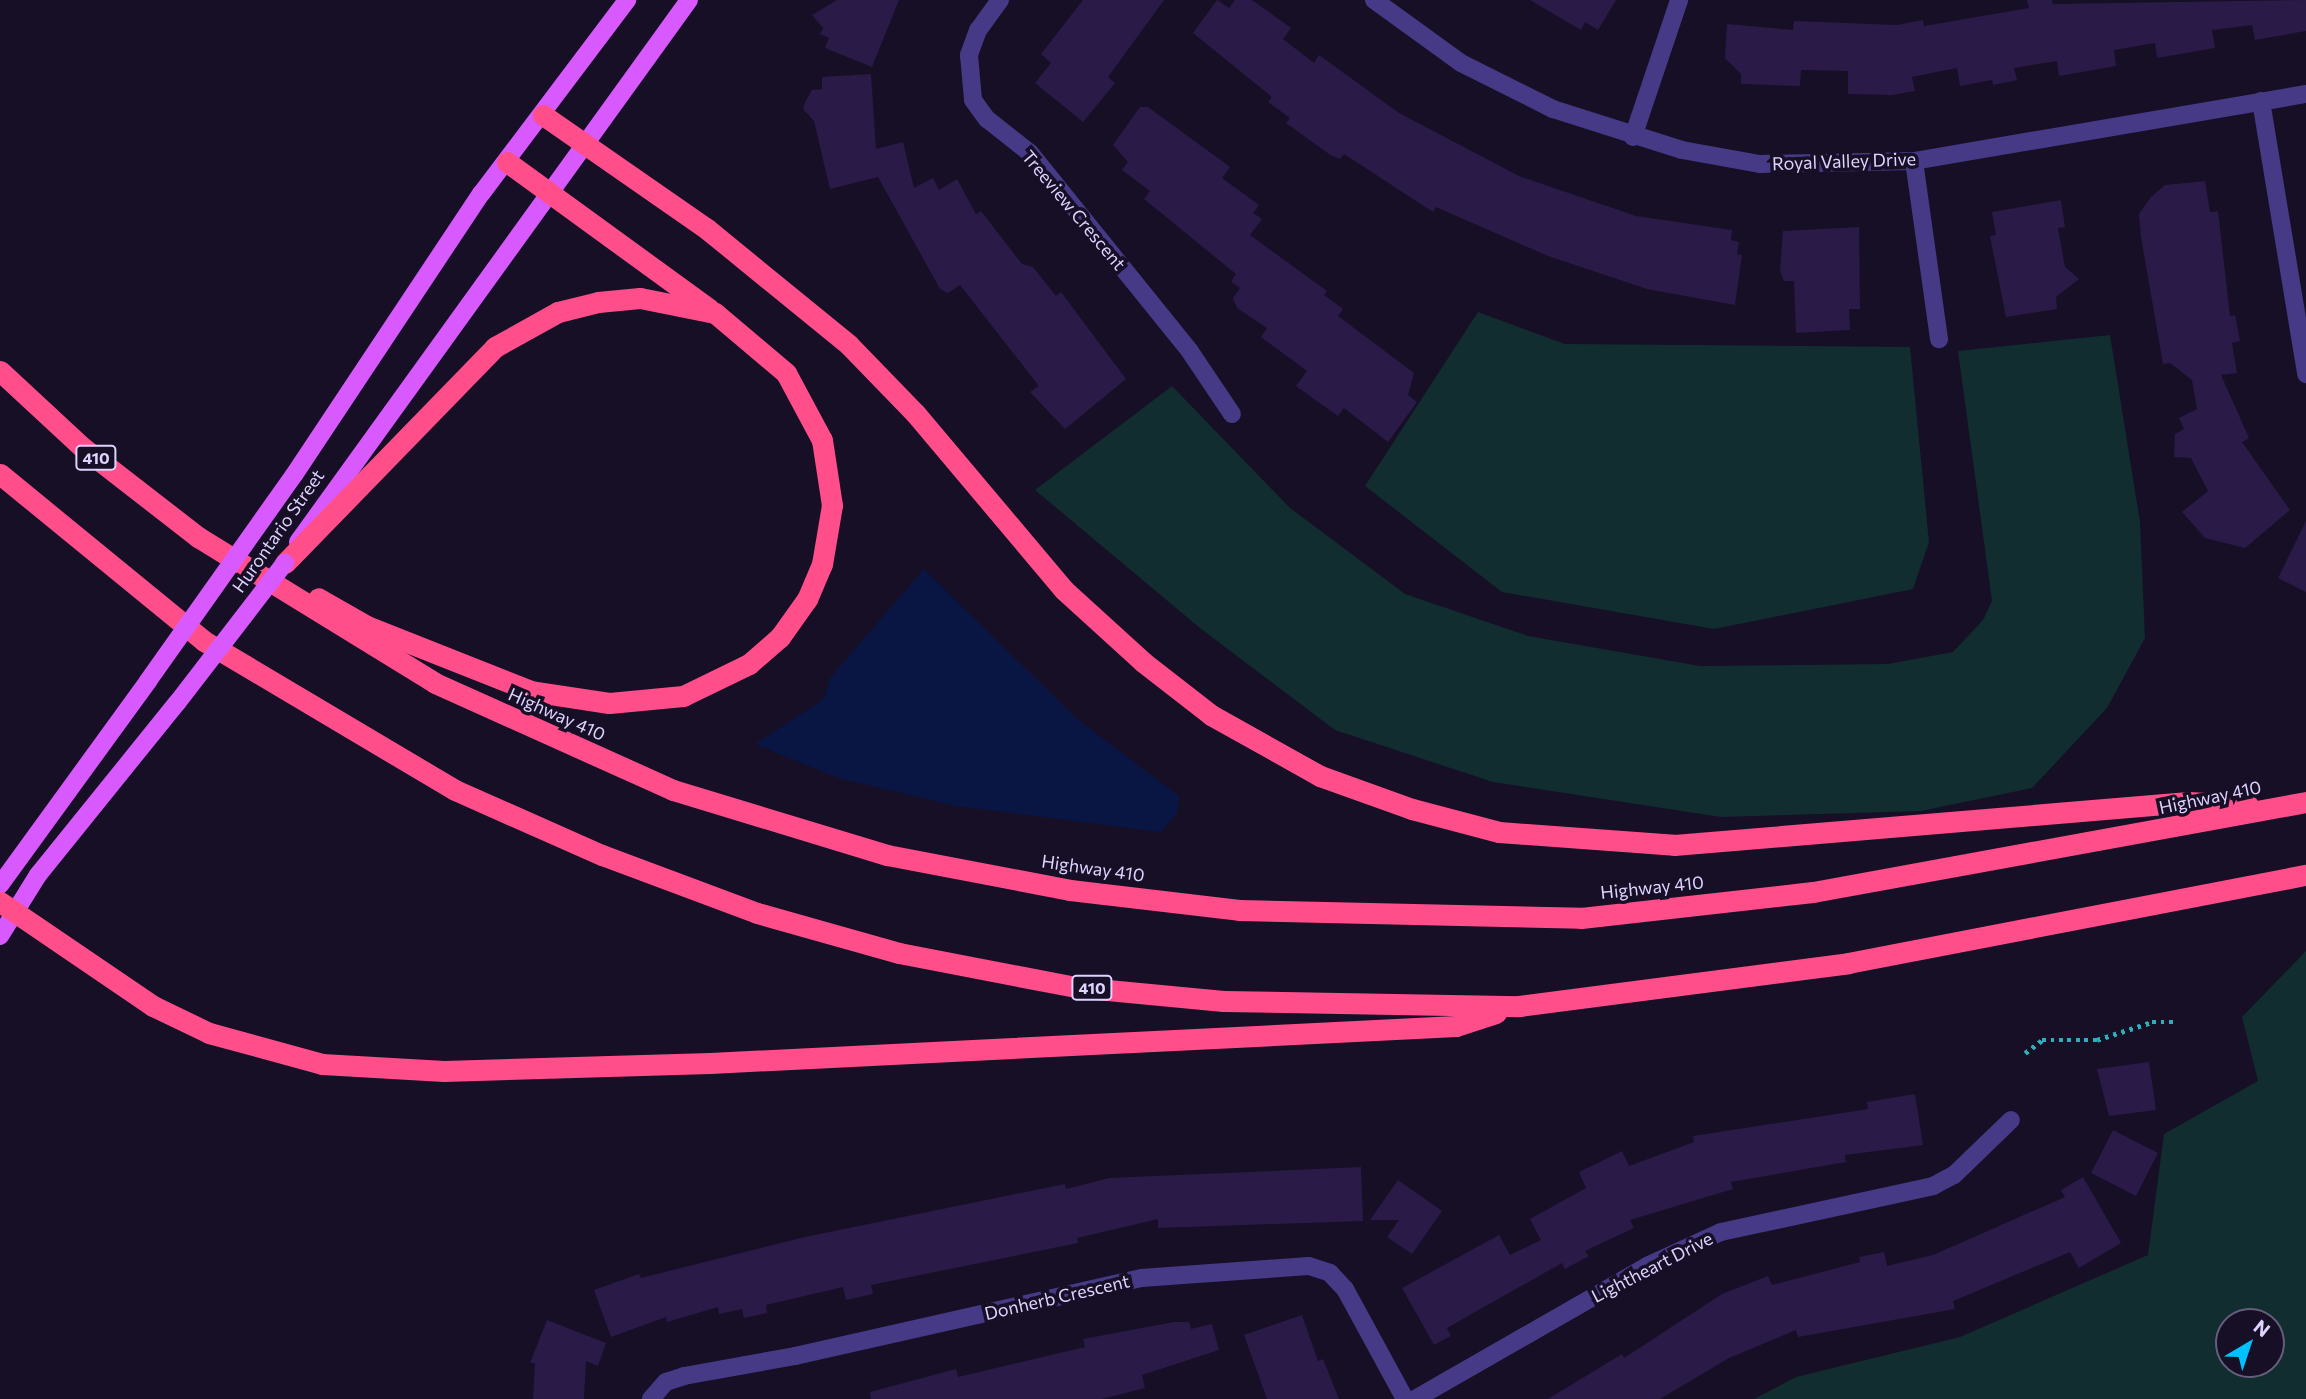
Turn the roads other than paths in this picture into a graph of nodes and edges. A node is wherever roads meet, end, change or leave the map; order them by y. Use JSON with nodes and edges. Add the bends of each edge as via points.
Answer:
{"nodes":[{"id":1,"x":627,"y":0,"type":"edge"},
{"id":2,"x":689,"y":0,"type":"edge"},
{"id":3,"x":1000,"y":0,"type":"edge"},
{"id":4,"x":1374,"y":0,"type":"edge"},
{"id":5,"x":1679,"y":0,"type":"edge"},
{"id":6,"x":2306,"y":94,"type":"edge"},
{"id":7,"x":2261,"y":101,"type":"junction"},
{"id":8,"x":544,"y":115,"type":"junction"},
{"id":9,"x":1633,"y":137,"type":"junction"},
{"id":10,"x":586,"y":145,"type":"junction"},
{"id":11,"x":1914,"y":161,"type":"junction"},
{"id":12,"x":507,"y":162,"type":"junction"},
{"id":13,"x":551,"y":195,"type":"junction"},
{"id":14,"x":715,"y":313,"type":"junction"},
{"id":15,"x":1939,"y":339,"type":"dead end"},
{"id":16,"x":0,"y":371,"type":"edge"},
{"id":17,"x":2306,"y":374,"type":"edge"},
{"id":18,"x":1232,"y":414,"type":"dead end"},
{"id":19,"x":0,"y":474,"type":"edge"},
{"id":20,"x":334,"y":504,"type":"junction"},
{"id":21,"x":198,"y":537,"type":"junction"},
{"id":22,"x":285,"y":563,"type":"joint"},
{"id":23,"x":2306,"y":802,"type":"edge"},
{"id":24,"x":2281,"y":806,"type":"junction"},
{"id":25,"x":2306,"y":876,"type":"edge"},
{"id":26,"x":0,"y":885,"type":"edge"},
{"id":27,"x":8,"y":908,"type":"edge"},
{"id":28,"x":0,"y":936,"type":"edge"},
{"id":29,"x":1518,"y":1006,"type":"junction"},
{"id":30,"x":2011,"y":1120,"type":"dead end"},
{"id":31,"x":651,"y":1399,"type":"edge"},
{"id":32,"x":1405,"y":1399,"type":"edge"},
{"id":33,"x":1415,"y":1399,"type":"edge"}],
"edges":[{"from":1,"to":8,"type":"main road","name":"Hurontario Street"},
{"from":2,"to":10,"type":"main road","name":"Hurontario Street"},
{"from":3,"to":18,"type":"street","name":"Treeview Crescent","via":[[978,30],[969,55],[973,100],[987,119],[1030,153],[1189,350]]},
{"from":4,"to":9,"type":"street","name":"Royal Valley Drive","via":[[1490,79]]},
{"from":5,"to":9,"type":"street"},
{"from":6,"to":7,"type":"street","name":"Royal Valley Drive"},
{"from":7,"to":11,"type":"street","name":"Royal Valley Drive"},
{"from":7,"to":17,"type":"street"},
{"from":8,"to":10,"type":"highway"},
{"from":8,"to":12,"type":"main road","name":"Hurontario Street"},
{"from":9,"to":11,"type":"street","name":"Royal Valley Drive","via":[[1760,164]]},
{"from":10,"to":13,"type":"main road","name":"Hurontario Street"},
{"from":10,"to":24,"type":"highway","via":[[707,229],[849,345],[915,413],[1064,590],[1143,662],[1211,715],[1320,776],[1412,809],[1499,832],[1674,845],[2188,802]]},
{"from":11,"to":15,"type":"street"},
{"from":12,"to":13,"type":"highway"},
{"from":12,"to":26,"type":"main road","name":"Hurontario Street","bridge":true,"via":[[394,321],[294,475]]},
{"from":13,"to":14,"type":"highway"},
{"from":13,"to":20,"type":"main road","name":"Hurontario Street"},
{"from":14,"to":20,"type":"highway","via":[[640,298],[558,312],[495,347]]},
{"from":14,"to":21,"type":"highway","via":[[766,353],[805,400],[822,440],[832,505],[822,564],[807,599],[780,637],[749,664],[705,689],[657,700],[609,703],[531,691],[367,626],[255,561]]},
{"from":16,"to":21,"type":"highway","name":"Highway 410","number":"410","via":[[82,447]]},
{"from":19,"to":29,"type":"highway","number":"410","via":[[204,641],[324,717],[454,790],[602,855],[757,913],[899,953],[1076,987],[1223,1001]]},
{"from":20,"to":22,"type":"highway"},
{"from":21,"to":24,"type":"highway","name":"Highway 410","number":"410","via":[[435,683],[673,790],[887,855],[1070,890],[1239,910],[1405,918],[1581,918],[1813,892]]},
{"from":22,"to":27,"type":"main road","name":"Hurontario Street","bridge":true},
{"from":23,"to":24,"type":"highway","name":"Highway 410","number":"410"},
{"from":25,"to":29,"type":"highway","number":"410","via":[[1848,963]]},
{"from":27,"to":28,"type":"main road","name":"Hurontario Street"},
{"from":27,"to":29,"type":"highway","via":[[164,1011],[221,1037],[322,1064],[470,1070],[1217,1039],[1456,1026]]},
{"from":30,"to":33,"type":"street","name":"Lightheart Drive","via":[[1954,1175],[1933,1185],[1721,1232],[1647,1266]]},
{"from":31,"to":32,"type":"street","name":"Donherb Crescent","via":[[666,1382],[684,1376],[795,1356],[1141,1278],[1308,1266],[1330,1273],[1345,1289]]}]}
